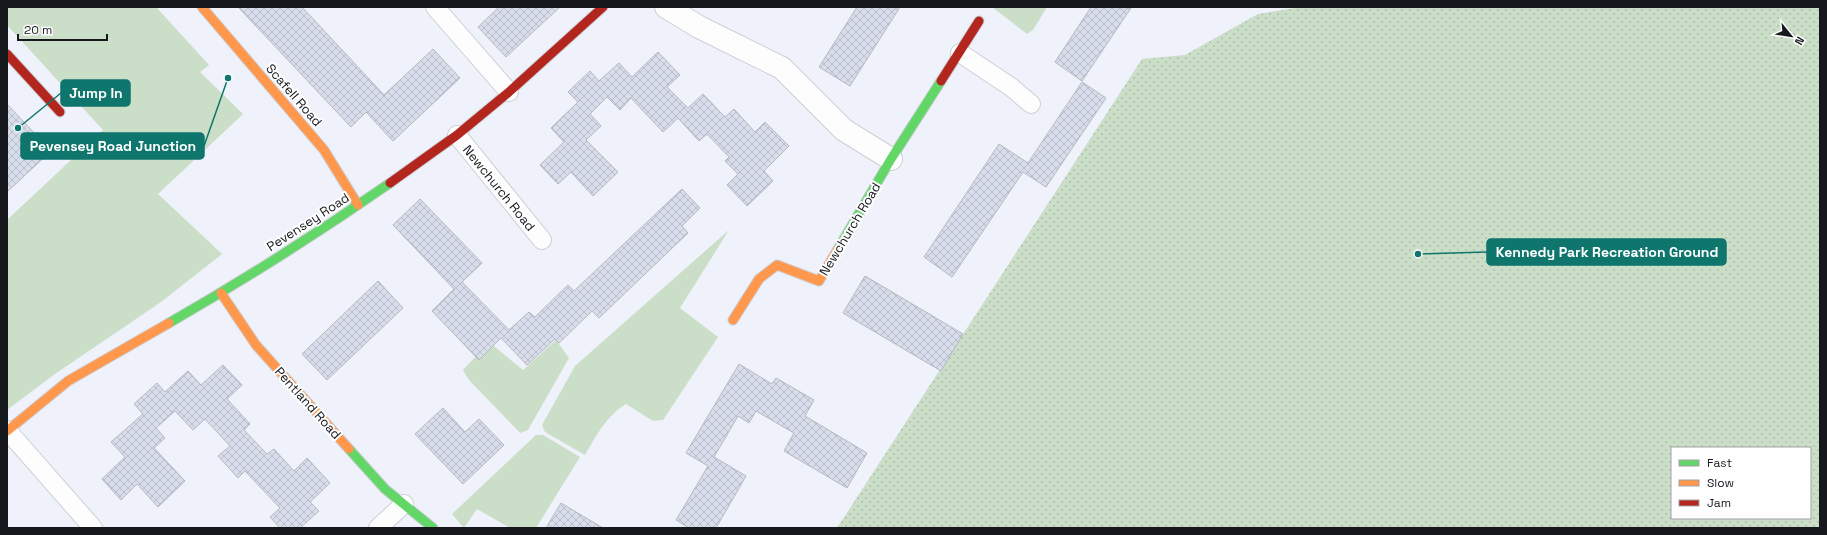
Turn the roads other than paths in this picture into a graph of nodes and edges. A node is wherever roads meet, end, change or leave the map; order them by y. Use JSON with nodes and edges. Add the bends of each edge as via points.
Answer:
{"nodes":[{"id":1,"x":202,"y":7,"type":"edge"},
{"id":2,"x":435,"y":7,"type":"edge"},
{"id":3,"x":603,"y":7,"type":"edge"},
{"id":4,"x":666,"y":7,"type":"edge"},
{"id":5,"x":979,"y":21,"type":"dead end"},
{"id":6,"x":960,"y":53,"type":"junction"},
{"id":7,"x":7,"y":54,"type":"edge"},
{"id":8,"x":509,"y":92,"type":"junction"},
{"id":9,"x":1031,"y":104,"type":"dead end"},
{"id":10,"x":60,"y":112,"type":"dead end"},
{"id":11,"x":457,"y":135,"type":"junction"},
{"id":12,"x":891,"y":159,"type":"junction"},
{"id":13,"x":358,"y":205,"type":"junction"},
{"id":14,"x":542,"y":240,"type":"dead end"},
{"id":15,"x":221,"y":293,"type":"junction"},
{"id":16,"x":732,"y":320,"type":"dead end"},
{"id":17,"x":7,"y":430,"type":"edge"},
{"id":18,"x":404,"y":504,"type":"junction"},
{"id":19,"x":93,"y":528,"type":"edge"},
{"id":20,"x":378,"y":528,"type":"edge"},
{"id":21,"x":433,"y":528,"type":"edge"}],
"edges":[{"from":1,"to":13,"type":"street","name":"Scafell Road","via":[[324,150]]},
{"from":2,"to":8,"type":"lane"},
{"from":3,"to":8,"type":"street","name":"Pevensey Road"},
{"from":4,"to":12,"type":"street","via":[[699,27],[782,68],[844,130]]},
{"from":5,"to":6,"type":"street","name":"Newchurch Road"},
{"from":6,"to":9,"type":"lane","via":[[1011,87]]},
{"from":6,"to":12,"type":"street","name":"Newchurch Road"},
{"from":7,"to":10,"type":"street"},
{"from":8,"to":11,"type":"street","name":"Pevensey Road"},
{"from":11,"to":13,"type":"street","name":"Pevensey Road"},
{"from":11,"to":14,"type":"lane","name":"Newchurch Road"},
{"from":12,"to":16,"type":"street","name":"Newchurch Road","via":[[819,281],[777,265],[759,279]]},
{"from":13,"to":15,"type":"street","name":"Pevensey Road"},
{"from":15,"to":17,"type":"street","name":"Pevensey Road","via":[[68,381]]},
{"from":15,"to":18,"type":"street","name":"Pentland Road","via":[[256,345],[385,489]]},
{"from":17,"to":19,"type":"lane"},
{"from":18,"to":20,"type":"lane"},
{"from":18,"to":21,"type":"street","name":"Pentland Road"}]}
